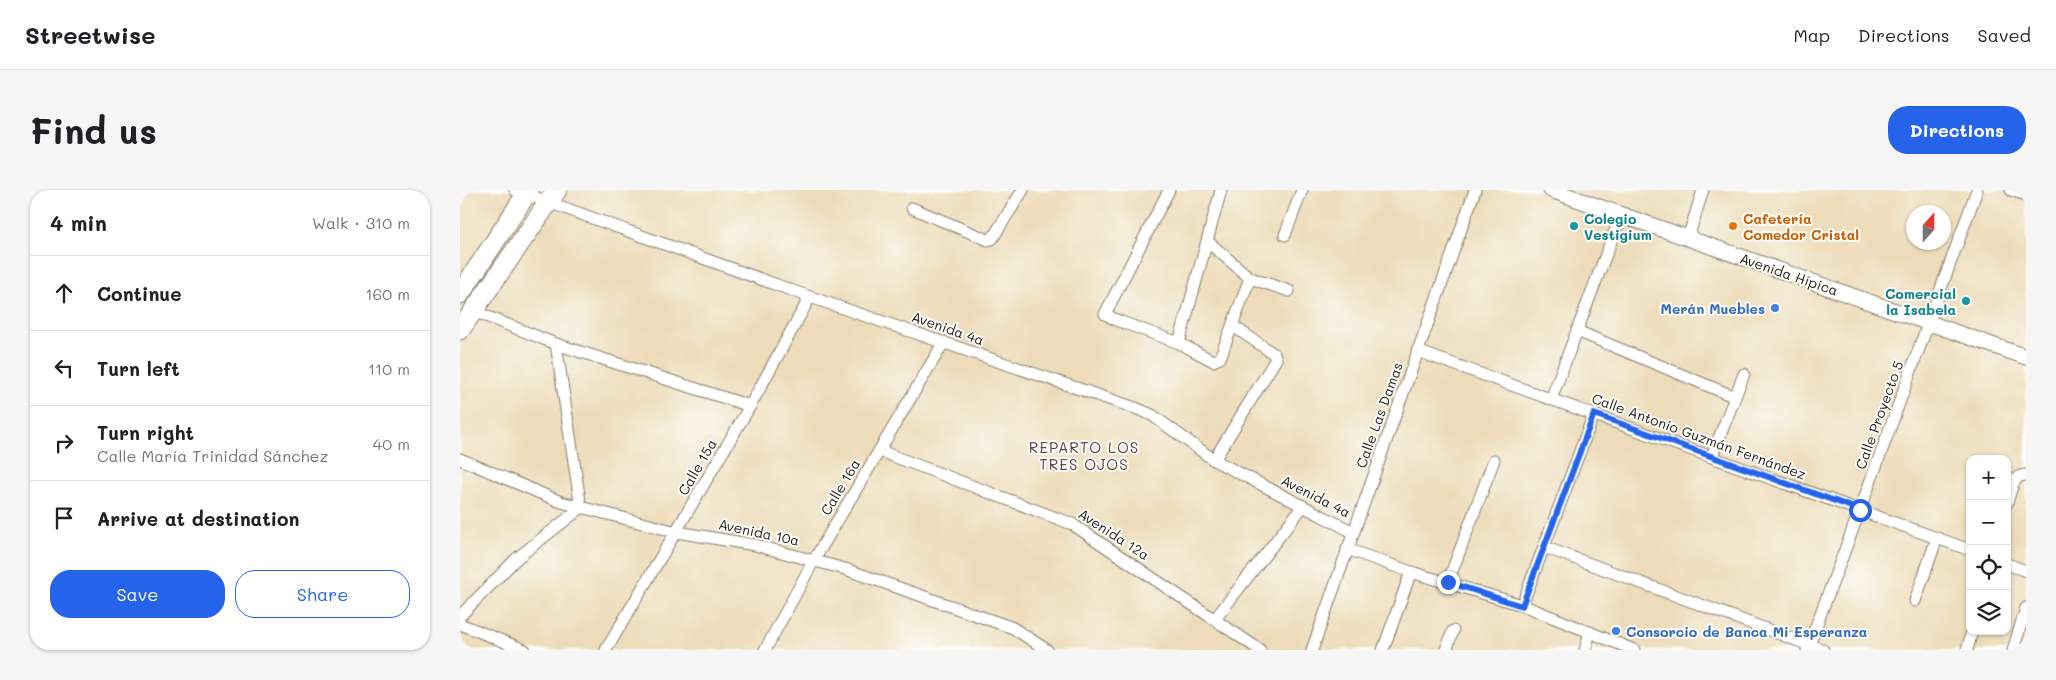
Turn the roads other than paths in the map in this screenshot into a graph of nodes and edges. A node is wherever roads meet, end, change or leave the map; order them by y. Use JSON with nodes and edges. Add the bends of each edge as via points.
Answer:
{"nodes":[{"id":1,"x":1023,"y":190,"type":"edge"},
{"id":2,"x":1169,"y":190,"type":"edge"},
{"id":3,"x":1221,"y":190,"type":"edge"},
{"id":4,"x":1302,"y":190,"type":"edge"},
{"id":5,"x":1475,"y":190,"type":"edge"},
{"id":6,"x":1551,"y":190,"type":"edge"},
{"id":7,"x":1704,"y":190,"type":"edge"},
{"id":8,"x":1977,"y":190,"type":"edge"},
{"id":9,"x":2011,"y":190,"type":"edge"},
{"id":10,"x":523,"y":191,"type":"edge"},
{"id":11,"x":2026,"y":195,"type":"edge"},
{"id":12,"x":553,"y":196,"type":"edge"},
{"id":13,"x":912,"y":208,"type":"dead end"},
{"id":14,"x":1621,"y":215,"type":"junction"},
{"id":15,"x":1285,"y":235,"type":"dead end"},
{"id":16,"x":1688,"y":238,"type":"junction"},
{"id":17,"x":1207,"y":241,"type":"junction"},
{"id":18,"x":1250,"y":278,"type":"junction"},
{"id":19,"x":1290,"y":291,"type":"dead end"},
{"id":20,"x":460,"y":294,"type":"edge"},
{"id":21,"x":810,"y":297,"type":"junction"},
{"id":22,"x":473,"y":311,"type":"junction"},
{"id":23,"x":1930,"y":323,"type":"junction"},
{"id":24,"x":1233,"y":326,"type":"junction"},
{"id":25,"x":460,"y":330,"type":"edge"},
{"id":26,"x":1577,"y":331,"type":"junction"},
{"id":27,"x":944,"y":342,"type":"junction"},
{"id":28,"x":1179,"y":343,"type":"junction"},
{"id":29,"x":556,"y":344,"type":"junction"},
{"id":30,"x":1417,"y":351,"type":"junction"},
{"id":31,"x":2026,"y":358,"type":"edge"},
{"id":32,"x":1744,"y":374,"type":"dead end"},
{"id":33,"x":1735,"y":397,"type":"junction"},
{"id":34,"x":1551,"y":399,"type":"junction"},
{"id":35,"x":750,"y":406,"type":"junction"},
{"id":36,"x":1594,"y":414,"type":"junction"},
{"id":37,"x":880,"y":451,"type":"junction"},
{"id":38,"x":1712,"y":456,"type":"junction"},
{"id":39,"x":460,"y":458,"type":"edge"},
{"id":40,"x":1214,"y":460,"type":"junction"},
{"id":41,"x":1494,"y":460,"type":"dead end"},
{"id":42,"x":2026,"y":476,"type":"edge"},
{"id":43,"x":2008,"y":500,"type":"edge"},
{"id":44,"x":1303,"y":506,"type":"junction"},
{"id":45,"x":580,"y":508,"type":"junction"},
{"id":46,"x":1860,"y":510,"type":"junction"},
{"id":47,"x":677,"y":532,"type":"junction"},
{"id":48,"x":1353,"y":532,"type":"junction"},
{"id":49,"x":1937,"y":538,"type":"junction"},
{"id":50,"x":1544,"y":547,"type":"junction"},
{"id":51,"x":1347,"y":549,"type":"junction"},
{"id":52,"x":1966,"y":549,"type":"edge"},
{"id":53,"x":814,"y":560,"type":"junction"},
{"id":54,"x":2011,"y":565,"type":"edge"},
{"id":55,"x":2026,"y":571,"type":"edge"},
{"id":56,"x":1411,"y":572,"type":"junction"},
{"id":57,"x":1448,"y":582,"type":"junction"},
{"id":58,"x":1915,"y":601,"type":"dead end"},
{"id":59,"x":1522,"y":606,"type":"junction"},
{"id":60,"x":2026,"y":608,"type":"edge"},
{"id":61,"x":460,"y":616,"type":"edge"},
{"id":62,"x":1214,"y":619,"type":"junction"},
{"id":63,"x":460,"y":624,"type":"edge"},
{"id":64,"x":1453,"y":631,"type":"dead end"},
{"id":65,"x":1590,"y":632,"type":"junction"},
{"id":66,"x":1971,"y":635,"type":"edge"},
{"id":67,"x":1807,"y":648,"type":"edge"},
{"id":68,"x":525,"y":650,"type":"edge"},
{"id":69,"x":606,"y":650,"type":"edge"},
{"id":70,"x":765,"y":650,"type":"edge"},
{"id":71,"x":1047,"y":650,"type":"edge"},
{"id":72,"x":1260,"y":650,"type":"edge"},
{"id":73,"x":1312,"y":650,"type":"edge"},
{"id":74,"x":1382,"y":650,"type":"edge"},
{"id":75,"x":1446,"y":650,"type":"edge"},
{"id":76,"x":1585,"y":650,"type":"edge"},
{"id":77,"x":1634,"y":650,"type":"edge"},
{"id":78,"x":1823,"y":650,"type":"edge"},
{"id":79,"x":1967,"y":650,"type":"edge"},
{"id":80,"x":2013,"y":650,"type":"edge"}],
"edges":[{"from":1,"to":13,"type":"street","via":[[996,236],[988,240]]},
{"from":2,"to":28,"type":"street","via":[[1105,314]]},
{"from":3,"to":17,"type":"street"},
{"from":4,"to":15,"type":"street"},
{"from":5,"to":30,"type":"street","name":"Calle Las Damas"},
{"from":6,"to":14,"type":"street","name":"Avenida Hípica"},
{"from":7,"to":16,"type":"street"},
{"from":8,"to":23,"type":"street","name":"Calle Proyecto 5"},
{"from":9,"to":11,"type":"street"},
{"from":10,"to":12,"type":"street","name":"Avenida 4a"},
{"from":10,"to":20,"type":"main road"},
{"from":12,"to":21,"type":"street","name":"Avenida 4a"},
{"from":12,"to":22,"type":"main road"},
{"from":14,"to":16,"type":"street","name":"Avenida Hípica"},
{"from":14,"to":26,"type":"street"},
{"from":16,"to":23,"type":"street","name":"Avenida Hípica"},
{"from":17,"to":18,"type":"street"},
{"from":17,"to":28,"type":"street"},
{"from":18,"to":19,"type":"street"},
{"from":18,"to":24,"type":"street"},
{"from":21,"to":27,"type":"street","name":"Avenida 4a"},
{"from":21,"to":35,"type":"street","name":"Calle 15a"},
{"from":22,"to":25,"type":"main road"},
{"from":22,"to":29,"type":"street"},
{"from":23,"to":31,"type":"street","name":"Avenida Hípica"},
{"from":23,"to":46,"type":"street","name":"Calle Proyecto 5"},
{"from":24,"to":28,"type":"street","via":[[1220,358],[1213,361]]},
{"from":24,"to":40,"type":"street","via":[[1274,354],[1276,359]]},
{"from":26,"to":33,"type":"street"},
{"from":26,"to":34,"type":"street"},
{"from":27,"to":37,"type":"street","name":"Calle 16a"},
{"from":27,"to":40,"type":"street","name":"Avenida 4a","via":[[1138,409]]},
{"from":29,"to":35,"type":"street"},
{"from":29,"to":45,"type":"street"},
{"from":30,"to":34,"type":"street","name":"Calle Antonio Guzmán Fernández"},
{"from":30,"to":48,"type":"street","name":"Calle Las Damas"},
{"from":32,"to":33,"type":"street"},
{"from":33,"to":38,"type":"street"},
{"from":34,"to":36,"type":"street","name":"Calle Antonio Guzmán Fernández"},
{"from":35,"to":47,"type":"street","name":"Calle 15a"},
{"from":36,"to":38,"type":"street","name":"Calle Antonio Guzmán Fernández"},
{"from":36,"to":50,"type":"street"},
{"from":37,"to":53,"type":"street","name":"Calle 16a"},
{"from":37,"to":62,"type":"street","name":"Avenida 12a","via":[[1072,524]]},
{"from":38,"to":46,"type":"street","name":"Calle Antonio Guzmán Fernández"},
{"from":39,"to":45,"type":"street","name":"Avenida 10a"},
{"from":40,"to":44,"type":"street","name":"Avenida 4a"},
{"from":41,"to":57,"type":"street"},
{"from":42,"to":43,"type":"street","via":[[2021,475],[2014,480]]},
{"from":44,"to":48,"type":"street","name":"Avenida 4a"},
{"from":44,"to":62,"type":"street"},
{"from":45,"to":47,"type":"street","name":"Avenida 10a"},
{"from":45,"to":61,"type":"street","via":[[517,558]]},
{"from":46,"to":49,"type":"street","name":"Calle Antonio Guzmán Fernández"},
{"from":46,"to":67,"type":"street","name":"Calle Proyecto 5"},
{"from":47,"to":53,"type":"street","name":"Avenida 10a","via":[[755,545]]},
{"from":47,"to":69,"type":"street","name":"Calle 15a"},
{"from":48,"to":51,"type":"street","name":"Calle Las Damas"},
{"from":49,"to":52,"type":"street","name":"Calle Antonio Guzmán Fernández"},
{"from":49,"to":58,"type":"street"},
{"from":50,"to":59,"type":"street"},
{"from":50,"to":67,"type":"street"},
{"from":51,"to":56,"type":"street"},
{"from":51,"to":73,"type":"street","name":"Calle Las Damas"},
{"from":53,"to":70,"type":"street","name":"Calle 16a"},
{"from":53,"to":71,"type":"street","name":"Avenida 10a","via":[[1013,628]]},
{"from":54,"to":55,"type":"street"},
{"from":56,"to":57,"type":"street"},
{"from":56,"to":74,"type":"street"},
{"from":57,"to":59,"type":"street"},
{"from":59,"to":65,"type":"street"},
{"from":60,"to":80,"type":"street"},
{"from":62,"to":72,"type":"street","name":"Avenida 12a"},
{"from":63,"to":68,"type":"street"},
{"from":64,"to":75,"type":"street"},
{"from":65,"to":76,"type":"street"},
{"from":65,"to":77,"type":"street"},
{"from":66,"to":79,"type":"street"},
{"from":67,"to":78,"type":"street"}]}
